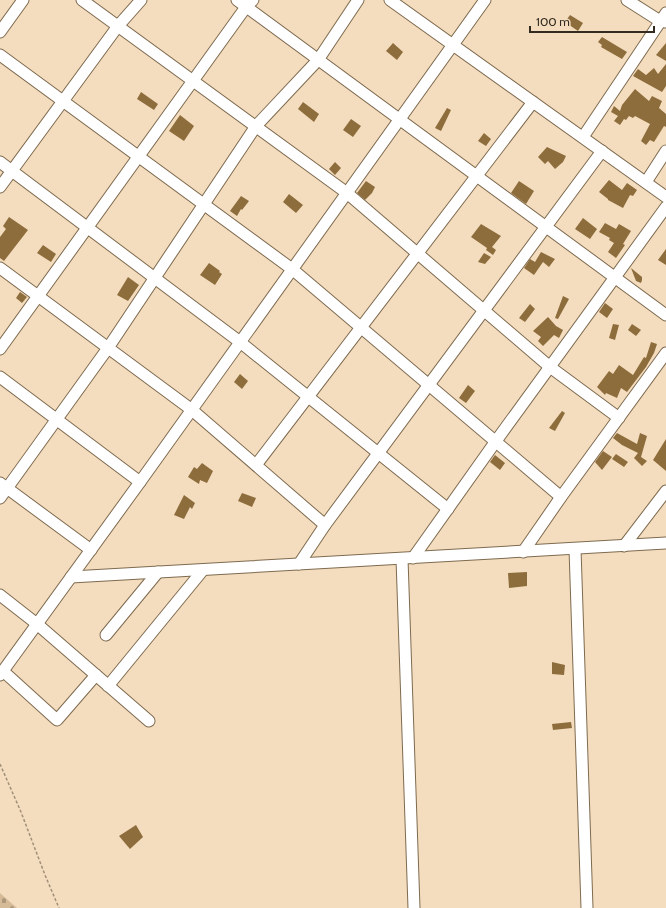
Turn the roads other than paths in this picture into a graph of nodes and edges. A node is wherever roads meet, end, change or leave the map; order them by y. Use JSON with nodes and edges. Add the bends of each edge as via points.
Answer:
{"nodes":[{"id":1,"x":22,"y":0,"type":"edge"},
{"id":2,"x":82,"y":0,"type":"edge"},
{"id":3,"x":141,"y":0,"type":"edge"},
{"id":4,"x":236,"y":0,"type":"edge"},
{"id":5,"x":358,"y":0,"type":"edge"},
{"id":6,"x":390,"y":0,"type":"edge"},
{"id":7,"x":485,"y":0,"type":"edge"},
{"id":8,"x":627,"y":0,"type":"edge"},
{"id":9,"x":249,"y":3,"type":"edge"},
{"id":10,"x":664,"y":19,"type":"edge"},
{"id":11,"x":118,"y":26,"type":"junction"},
{"id":12,"x":0,"y":32,"type":"edge"},
{"id":13,"x":453,"y":45,"type":"junction"},
{"id":14,"x":0,"y":56,"type":"edge"},
{"id":15,"x":318,"y":60,"type":"junction"},
{"id":16,"x":193,"y":81,"type":"junction"},
{"id":17,"x":63,"y":101,"type":"junction"},
{"id":18,"x":533,"y":102,"type":"junction"},
{"id":19,"x":399,"y":120,"type":"junction"},
{"id":20,"x":256,"y":126,"type":"junction"},
{"id":21,"x":582,"y":138,"type":"junction"},
{"id":22,"x":602,"y":151,"type":"junction"},
{"id":23,"x":666,"y":151,"type":"edge"},
{"id":24,"x":138,"y":156,"type":"junction"},
{"id":25,"x":0,"y":162,"type":"edge"},
{"id":26,"x":12,"y":171,"type":"junction"},
{"id":27,"x":476,"y":176,"type":"junction"},
{"id":28,"x":646,"y":182,"type":"junction"},
{"id":29,"x":0,"y":187,"type":"edge"},
{"id":30,"x":347,"y":193,"type":"junction"},
{"id":31,"x":666,"y":197,"type":"edge"},
{"id":32,"x":204,"y":204,"type":"junction"},
{"id":33,"x":666,"y":207,"type":"edge"},
{"id":34,"x":546,"y":227,"type":"junction"},
{"id":35,"x":87,"y":228,"type":"junction"},
{"id":36,"x":417,"y":254,"type":"junction"},
{"id":37,"x":0,"y":268,"type":"edge"},
{"id":38,"x":292,"y":269,"type":"junction"},
{"id":39,"x":154,"y":278,"type":"junction"},
{"id":40,"x":614,"y":278,"type":"junction"},
{"id":41,"x":38,"y":296,"type":"junction"},
{"id":42,"x":484,"y":310,"type":"junction"},
{"id":43,"x":666,"y":316,"type":"edge"},
{"id":44,"x":361,"y":327,"type":"junction"},
{"id":45,"x":240,"y":342,"type":"junction"},
{"id":46,"x":0,"y":348,"type":"edge"},
{"id":47,"x":108,"y":348,"type":"junction"},
{"id":48,"x":666,"y":353,"type":"edge"},
{"id":49,"x":550,"y":367,"type":"junction"},
{"id":50,"x":0,"y":377,"type":"edge"},
{"id":51,"x":429,"y":385,"type":"junction"},
{"id":52,"x":308,"y":396,"type":"junction"},
{"id":53,"x":192,"y":410,"type":"junction"},
{"id":54,"x":619,"y":418,"type":"junction"},
{"id":55,"x":57,"y":420,"type":"junction"},
{"id":56,"x":496,"y":441,"type":"junction"},
{"id":57,"x":378,"y":453,"type":"junction"},
{"id":58,"x":256,"y":465,"type":"junction"},
{"id":59,"x":140,"y":482,"type":"junction"},
{"id":60,"x":4,"y":486,"type":"edge"},
{"id":61,"x":666,"y":491,"type":"edge"},
{"id":62,"x":561,"y":497,"type":"junction"},
{"id":63,"x":0,"y":498,"type":"edge"},
{"id":64,"x":448,"y":509,"type":"junction"},
{"id":65,"x":325,"y":526,"type":"junction"},
{"id":66,"x":666,"y":543,"type":"edge"},
{"id":67,"x":624,"y":546,"type":"junction"},
{"id":68,"x":575,"y":548,"type":"junction"},
{"id":69,"x":91,"y":550,"type":"junction"},
{"id":70,"x":523,"y":552,"type":"junction"},
{"id":71,"x":407,"y":558,"type":"junction"},
{"id":72,"x":299,"y":564,"type":"junction"},
{"id":73,"x":203,"y":570,"type":"junction"},
{"id":74,"x":158,"y":572,"type":"junction"},
{"id":75,"x":71,"y":577,"type":"junction"},
{"id":76,"x":0,"y":596,"type":"edge"},
{"id":77,"x":38,"y":624,"type":"junction"},
{"id":78,"x":106,"y":635,"type":"dead end"},
{"id":79,"x":1,"y":673,"type":"edge"},
{"id":80,"x":96,"y":675,"type":"junction"},
{"id":81,"x":108,"y":686,"type":"junction"},
{"id":82,"x":149,"y":721,"type":"dead end"},
{"id":83,"x":414,"y":908,"type":"edge"},
{"id":84,"x":587,"y":908,"type":"edge"}],
"edges":[{"from":1,"to":12,"type":"street"},
{"from":2,"to":11,"type":"street"},
{"from":3,"to":11,"type":"street"},
{"from":4,"to":9,"type":"street"},
{"from":5,"to":15,"type":"street"},
{"from":6,"to":13,"type":"street"},
{"from":7,"to":13,"type":"street"},
{"from":8,"to":10,"type":"street"},
{"from":9,"to":15,"type":"street"},
{"from":9,"to":16,"type":"street"},
{"from":10,"to":21,"type":"street"},
{"from":11,"to":16,"type":"street"},
{"from":11,"to":17,"type":"street"},
{"from":13,"to":18,"type":"street"},
{"from":13,"to":19,"type":"street"},
{"from":14,"to":17,"type":"street"},
{"from":15,"to":19,"type":"street"},
{"from":15,"to":20,"type":"street"},
{"from":16,"to":20,"type":"street"},
{"from":16,"to":24,"type":"street"},
{"from":17,"to":24,"type":"street"},
{"from":17,"to":26,"type":"street"},
{"from":18,"to":21,"type":"street"},
{"from":18,"to":27,"type":"street"},
{"from":19,"to":27,"type":"street"},
{"from":19,"to":30,"type":"street"},
{"from":20,"to":30,"type":"street"},
{"from":20,"to":32,"type":"street"},
{"from":21,"to":22,"type":"street"},
{"from":22,"to":28,"type":"street"},
{"from":22,"to":34,"type":"street"},
{"from":23,"to":28,"type":"street"},
{"from":24,"to":32,"type":"street"},
{"from":24,"to":35,"type":"street"},
{"from":25,"to":26,"type":"street"},
{"from":26,"to":29,"type":"street"},
{"from":26,"to":35,"type":"street"},
{"from":27,"to":34,"type":"street"},
{"from":27,"to":36,"type":"street"},
{"from":28,"to":31,"type":"street"},
{"from":30,"to":36,"type":"street"},
{"from":30,"to":38,"type":"street"},
{"from":32,"to":38,"type":"street"},
{"from":32,"to":39,"type":"street"},
{"from":33,"to":40,"type":"street"},
{"from":34,"to":40,"type":"street"},
{"from":34,"to":42,"type":"street"},
{"from":35,"to":39,"type":"street"},
{"from":35,"to":41,"type":"street"},
{"from":36,"to":42,"type":"street"},
{"from":36,"to":44,"type":"street"},
{"from":37,"to":41,"type":"street"},
{"from":38,"to":44,"type":"street"},
{"from":38,"to":45,"type":"street"},
{"from":39,"to":45,"type":"street"},
{"from":39,"to":47,"type":"street"},
{"from":40,"to":43,"type":"street"},
{"from":40,"to":49,"type":"street"},
{"from":41,"to":46,"type":"street"},
{"from":41,"to":47,"type":"street"},
{"from":42,"to":49,"type":"street"},
{"from":42,"to":51,"type":"street"},
{"from":44,"to":51,"type":"street"},
{"from":44,"to":52,"type":"street"},
{"from":45,"to":52,"type":"street"},
{"from":45,"to":53,"type":"street"},
{"from":47,"to":53,"type":"street"},
{"from":47,"to":55,"type":"street"},
{"from":48,"to":54,"type":"street"},
{"from":49,"to":54,"type":"street"},
{"from":49,"to":56,"type":"street"},
{"from":50,"to":55,"type":"street"},
{"from":51,"to":56,"type":"street"},
{"from":51,"to":57,"type":"street"},
{"from":52,"to":57,"type":"street"},
{"from":52,"to":58,"type":"street"},
{"from":53,"to":58,"type":"street"},
{"from":53,"to":59,"type":"street"},
{"from":54,"to":62,"type":"street"},
{"from":55,"to":59,"type":"street"},
{"from":55,"to":60,"type":"street"},
{"from":56,"to":62,"type":"street"},
{"from":56,"to":64,"type":"street"},
{"from":57,"to":64,"type":"street"},
{"from":57,"to":65,"type":"street"},
{"from":58,"to":65,"type":"street"},
{"from":59,"to":69,"type":"street"},
{"from":60,"to":63,"type":"street"},
{"from":60,"to":69,"type":"street"},
{"from":61,"to":67,"type":"street"},
{"from":62,"to":70,"type":"street"},
{"from":64,"to":71,"type":"street"},
{"from":65,"to":72,"type":"street"},
{"from":66,"to":67,"type":"street"},
{"from":67,"to":68,"type":"street"},
{"from":68,"to":70,"type":"street"},
{"from":68,"to":84,"type":"street"},
{"from":69,"to":75,"type":"street"},
{"from":70,"to":71,"type":"street"},
{"from":71,"to":72,"type":"street"},
{"from":71,"to":83,"type":"street"},
{"from":72,"to":73,"type":"street"},
{"from":73,"to":74,"type":"street"},
{"from":73,"to":81,"type":"street"},
{"from":74,"to":75,"type":"street"},
{"from":74,"to":78,"type":"street"},
{"from":75,"to":77,"type":"street"},
{"from":76,"to":77,"type":"street"},
{"from":77,"to":79,"type":"street"},
{"from":77,"to":80,"type":"street"},
{"from":79,"to":80,"type":"street","via":[[57,720]]},
{"from":80,"to":81,"type":"street"},
{"from":81,"to":82,"type":"street"}]}
